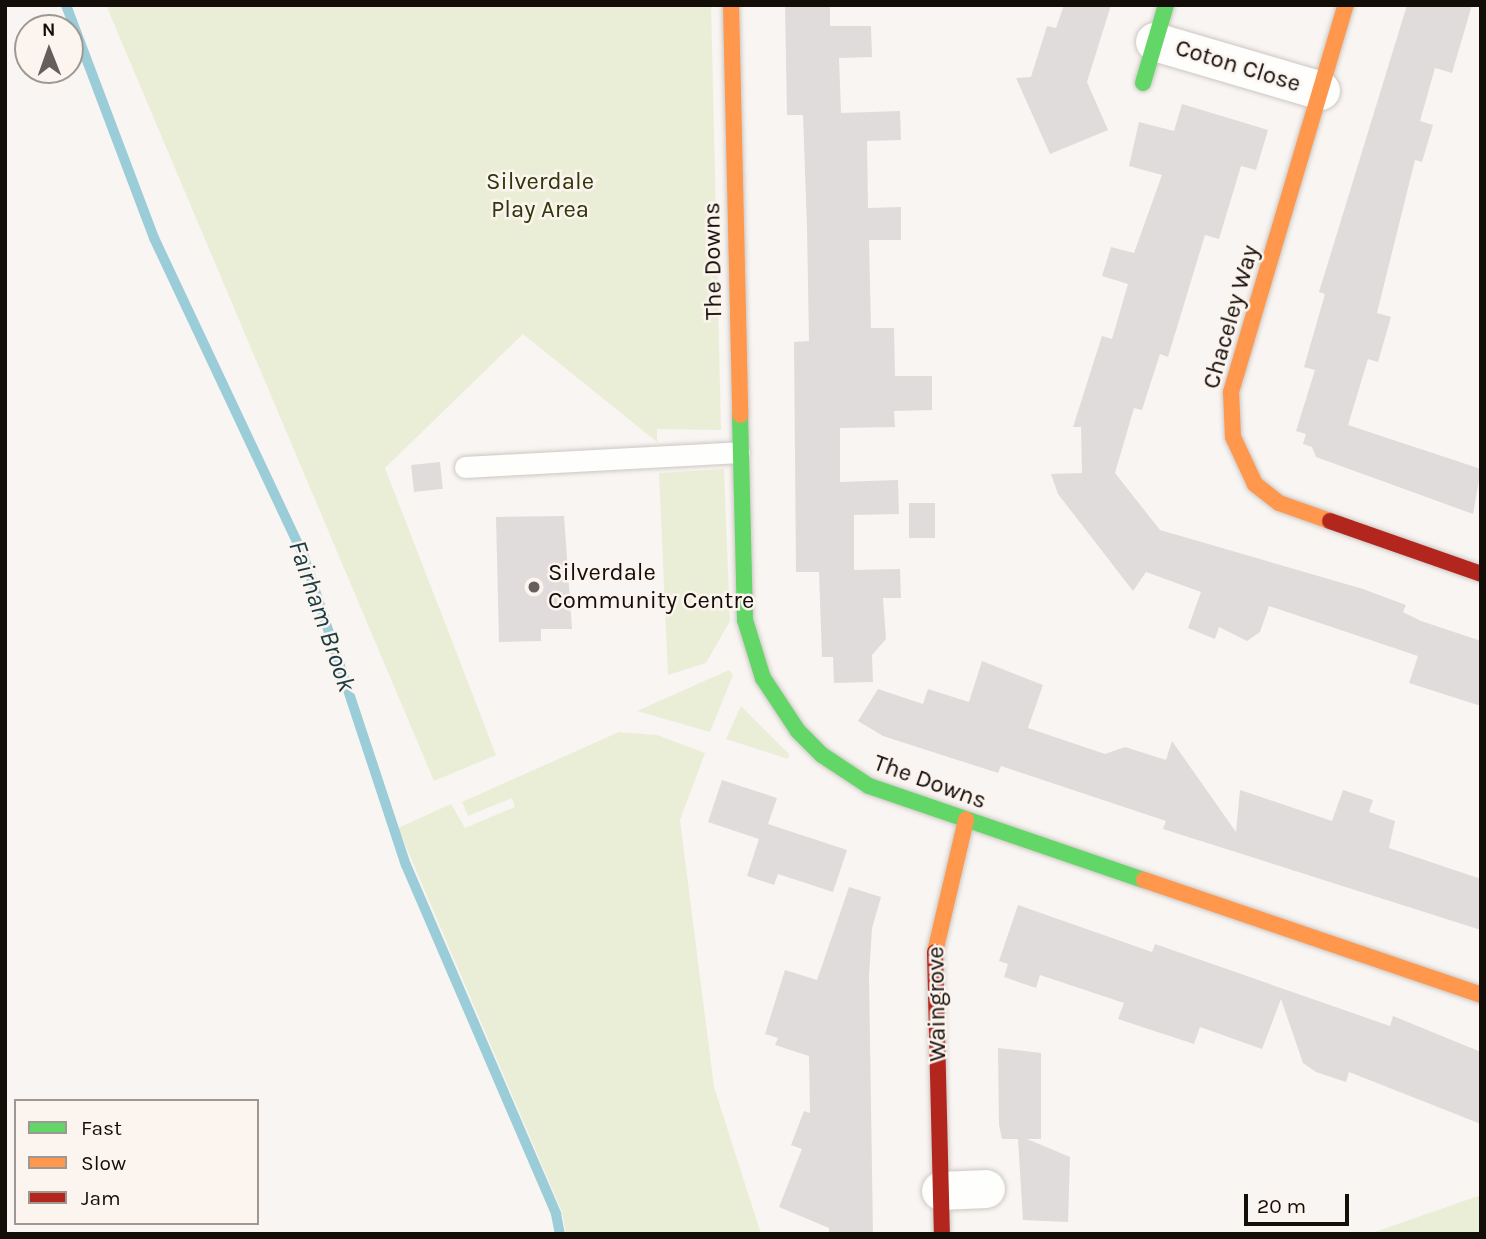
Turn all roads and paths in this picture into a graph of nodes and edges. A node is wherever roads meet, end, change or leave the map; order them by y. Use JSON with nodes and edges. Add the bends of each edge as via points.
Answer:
{"nodes":[{"id":1,"x":731,"y":5,"type":"edge"},
{"id":2,"x":1166,"y":5,"type":"edge"},
{"id":3,"x":1346,"y":5,"type":"edge"},
{"id":4,"x":1155,"y":42,"type":"junction"},
{"id":5,"x":1143,"y":83,"type":"dead end"},
{"id":6,"x":1321,"y":91,"type":"junction"},
{"id":7,"x":739,"y":452,"type":"junction"},
{"id":8,"x":465,"y":467,"type":"dead end"},
{"id":9,"x":1481,"y":574,"type":"edge"},
{"id":10,"x":966,"y":820,"type":"junction"},
{"id":11,"x":1481,"y":995,"type":"edge"},
{"id":12,"x":986,"y":1189,"type":"dead end"},
{"id":13,"x":941,"y":1191,"type":"junction"},
{"id":14,"x":942,"y":1234,"type":"edge"}],
"edges":[{"from":1,"to":7,"type":"street","name":"The Downs"},
{"from":2,"to":4,"type":"street","name":"Coton Close"},
{"from":3,"to":6,"type":"street","name":"Chaceley Way"},
{"from":4,"to":5,"type":"street","name":"Coton Close"},
{"from":4,"to":6,"type":"street","name":"Coton Close"},
{"from":6,"to":9,"type":"street","name":"Chaceley Way","via":[[1231,392],[1238,454],[1255,484],[1279,503]]},
{"from":7,"to":8,"type":"lane"},
{"from":7,"to":10,"type":"street","name":"The Downs","via":[[745,620],[763,678],[778,703],[798,732],[844,772]]},
{"from":10,"to":11,"type":"street","name":"The Downs"},
{"from":10,"to":13,"type":"street","name":"Waingrove","via":[[934,946]]},
{"from":12,"to":13,"type":"street"},
{"from":13,"to":14,"type":"street","name":"Waingrove"}]}
